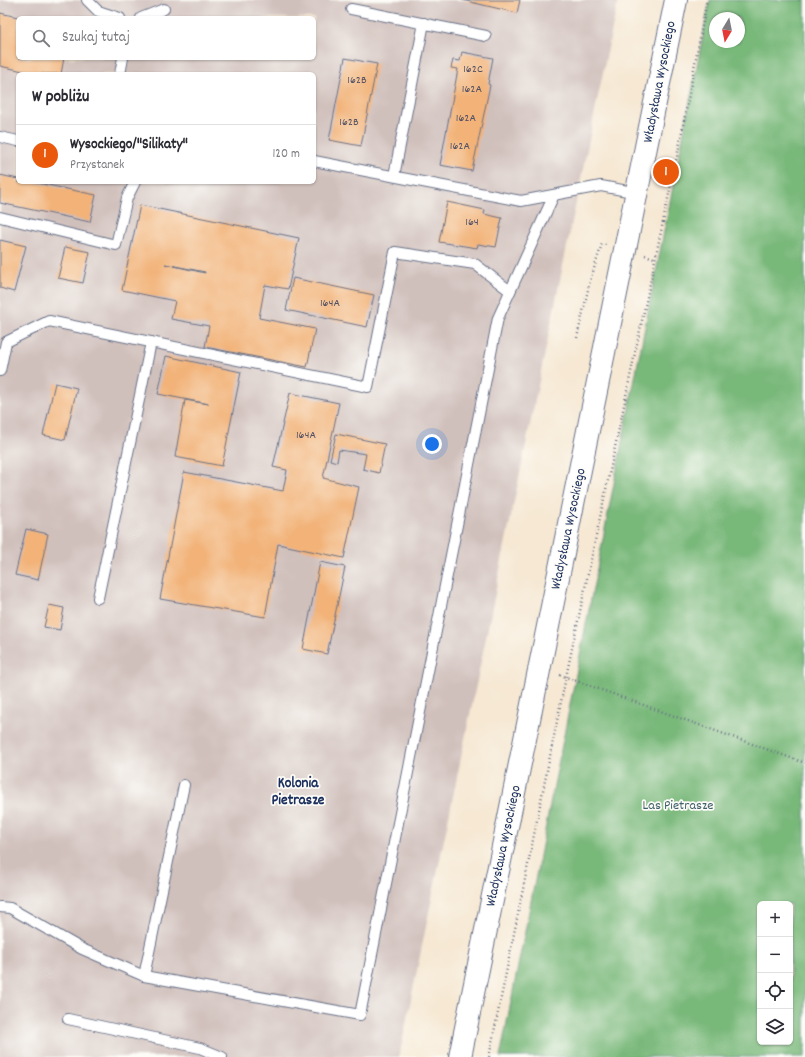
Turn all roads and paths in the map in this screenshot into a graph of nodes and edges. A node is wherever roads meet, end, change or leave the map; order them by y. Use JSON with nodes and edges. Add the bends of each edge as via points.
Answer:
{"nodes":[{"id":1,"x":87,"y":0,"type":"edge"},
{"id":2,"x":676,"y":0,"type":"edge"},
{"id":3,"x":707,"y":0,"type":"edge"},
{"id":4,"x":164,"y":9,"type":"dead end"},
{"id":5,"x":351,"y":9,"type":"dead end"},
{"id":6,"x":114,"y":16,"type":"edge"},
{"id":7,"x":146,"y":16,"type":"edge"},
{"id":8,"x":424,"y":24,"type":"junction"},
{"id":9,"x":486,"y":36,"type":"dead end"},
{"id":10,"x":122,"y":60,"type":"edge"},
{"id":11,"x":120,"y":72,"type":"edge"},
{"id":12,"x":0,"y":137,"type":"edge"},
{"id":13,"x":16,"y":141,"type":"edge"},
{"id":14,"x":316,"y":161,"type":"edge"},
{"id":15,"x":394,"y":176,"type":"junction"},
{"id":16,"x":133,"y":184,"type":"edge"},
{"id":17,"x":638,"y":193,"type":"junction"},
{"id":18,"x":554,"y":195,"type":"junction"},
{"id":19,"x":0,"y":217,"type":"edge"},
{"id":20,"x":510,"y":291,"type":"junction"},
{"id":21,"x":151,"y":342,"type":"junction"},
{"id":22,"x":0,"y":371,"type":"edge"},
{"id":23,"x":98,"y":598,"type":"dead end"},
{"id":24,"x":540,"y":668,"type":"junction"},
{"id":25,"x":566,"y":678,"type":"junction"},
{"id":26,"x":805,"y":763,"type":"edge"},
{"id":27,"x":184,"y":785,"type":"dead end"},
{"id":28,"x":0,"y":906,"type":"edge"},
{"id":29,"x":144,"y":976,"type":"junction"},
{"id":30,"x":68,"y":1019,"type":"dead end"},
{"id":31,"x":199,"y":1053,"type":"edge"},
{"id":32,"x":457,"y":1053,"type":"edge"},
{"id":33,"x":222,"y":1057,"type":"edge"},
{"id":34,"x":489,"y":1057,"type":"edge"}],
"edges":[{"from":1,"to":6,"type":"lane","via":[[98,11]]},
{"from":2,"to":17,"type":"main road","name":"Władysława Wysockiego"},
{"from":3,"to":25,"type":"path"},
{"from":4,"to":7,"type":"lane"},
{"from":5,"to":8,"type":"lane"},
{"from":8,"to":9,"type":"lane"},
{"from":8,"to":15,"type":"lane"},
{"from":10,"to":11,"type":"lane"},
{"from":12,"to":13,"type":"lane"},
{"from":14,"to":15,"type":"lane"},
{"from":15,"to":18,"type":"lane","via":[[521,201]]},
{"from":16,"to":19,"type":"lane","via":[[116,245]]},
{"from":17,"to":18,"type":"lane","via":[[601,186]]},
{"from":17,"to":24,"type":"main road","name":"Władysława Wysockiego"},
{"from":18,"to":20,"type":"lane"},
{"from":20,"to":21,"type":"lane","via":[[475,264],[395,252],[368,387]]},
{"from":20,"to":29,"type":"lane","via":[[498,318],[360,1015]]},
{"from":21,"to":22,"type":"lane","via":[[49,321],[6,342]]},
{"from":21,"to":23,"type":"lane"},
{"from":24,"to":25,"type":"path"},
{"from":24,"to":32,"type":"main road","name":"Władysława Wysockiego"},
{"from":25,"to":26,"type":"path"},
{"from":25,"to":34,"type":"path"},
{"from":27,"to":29,"type":"lane"},
{"from":28,"to":29,"type":"lane","via":[[10,908],[82,949]]},
{"from":30,"to":31,"type":"lane"},
{"from":31,"to":33,"type":"lane"}]}
